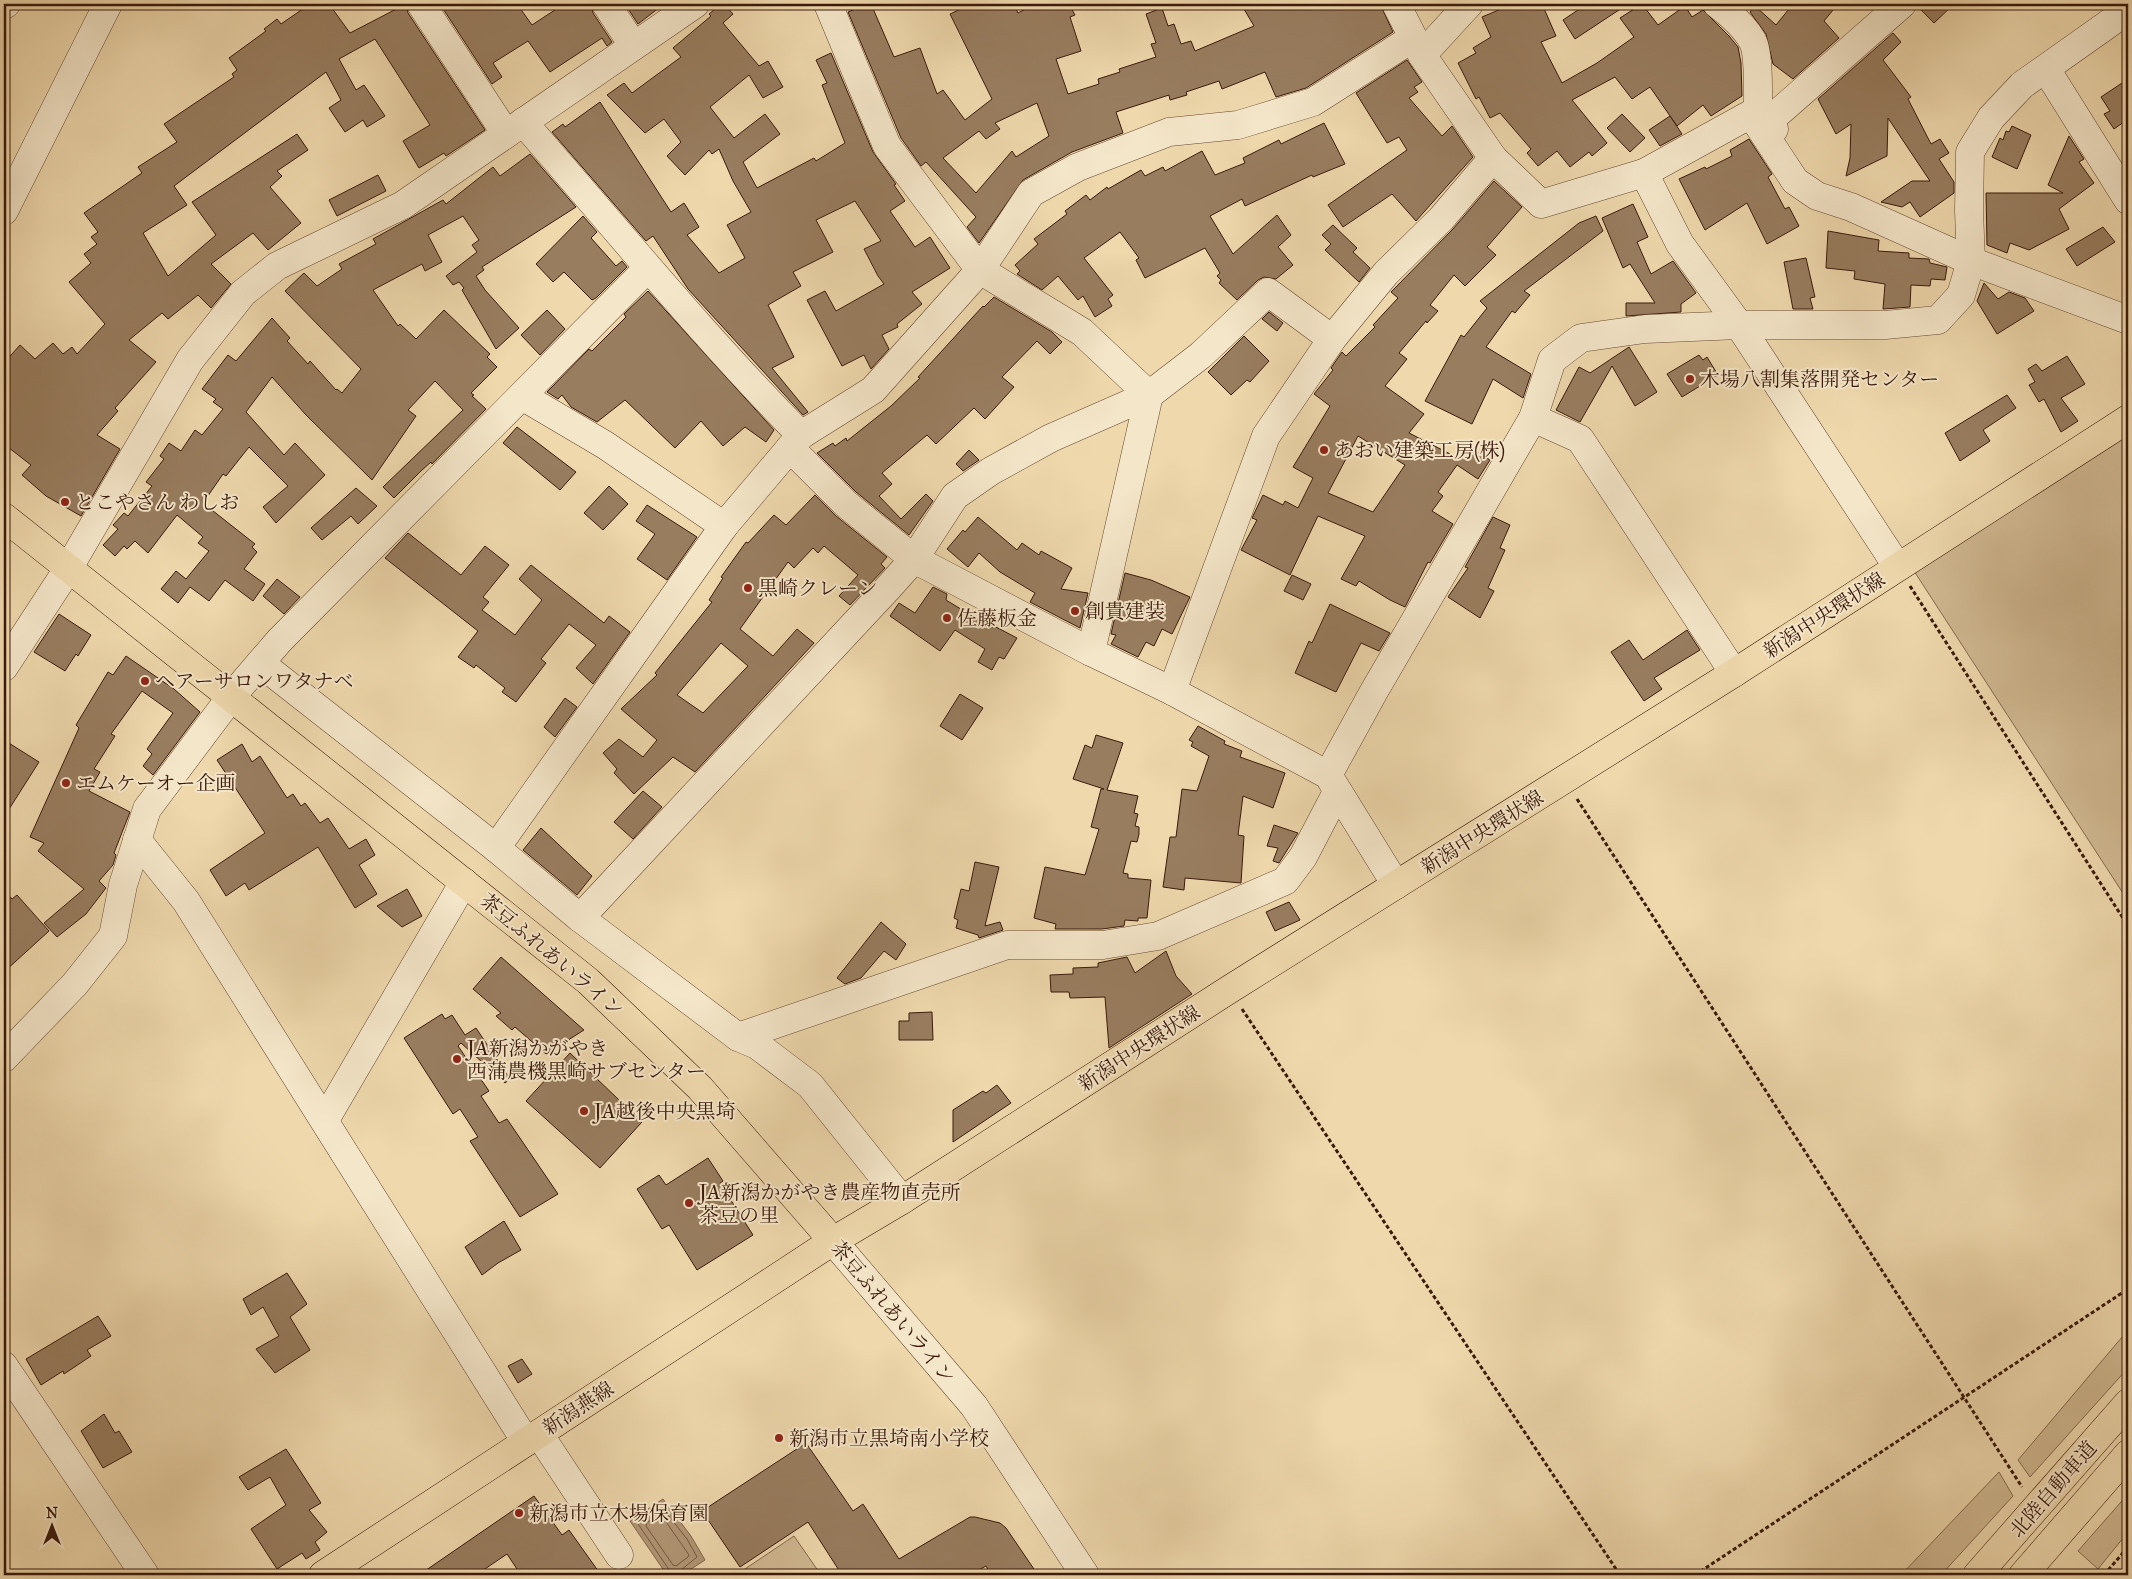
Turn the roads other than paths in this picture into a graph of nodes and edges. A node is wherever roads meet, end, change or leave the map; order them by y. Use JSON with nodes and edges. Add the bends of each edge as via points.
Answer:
{"nodes":[{"id":1,"x":108,"y":4,"type":"edge"},
{"id":2,"x":422,"y":4,"type":"edge"},
{"id":3,"x":606,"y":4,"type":"edge"},
{"id":4,"x":695,"y":4,"type":"edge"},
{"id":5,"x":828,"y":4,"type":"edge"},
{"id":6,"x":1396,"y":4,"type":"edge"},
{"id":7,"x":1469,"y":4,"type":"edge"},
{"id":8,"x":1718,"y":4,"type":"edge"},
{"id":9,"x":1902,"y":4,"type":"edge"},
{"id":10,"x":2128,"y":10,"type":"edge"},
{"id":11,"x":634,"y":45,"type":"junction"},
{"id":12,"x":1418,"y":46,"type":"junction"},
{"id":13,"x":2046,"y":69,"type":"junction"},
{"id":14,"x":1770,"y":120,"type":"junction"},
{"id":15,"x":514,"y":128,"type":"junction"},
{"id":16,"x":1493,"y":158,"type":"junction"},
{"id":17,"x":1644,"y":174,"type":"junction"},
{"id":18,"x":1795,"y":181,"type":"junction"},
{"id":19,"x":2128,"y":200,"type":"edge"},
{"id":20,"x":4,"y":211,"type":"edge"},
{"id":21,"x":1971,"y":262,"type":"junction"},
{"id":22,"x":648,"y":268,"type":"junction"},
{"id":23,"x":980,"y":270,"type":"junction"},
{"id":24,"x":2128,"y":320,"type":"edge"},
{"id":25,"x":1739,"y":325,"type":"junction"},
{"id":26,"x":1332,"y":339,"type":"junction"},
{"id":27,"x":1149,"y":395,"type":"junction"},
{"id":28,"x":522,"y":396,"type":"junction"},
{"id":29,"x":1532,"y":418,"type":"junction"},
{"id":30,"x":2128,"y":419,"type":"edge"},
{"id":31,"x":795,"y":442,"type":"junction"},
{"id":32,"x":4,"y":517,"type":"edge"},
{"id":33,"x":724,"y":526,"type":"junction"},
{"id":34,"x":914,"y":559,"type":"junction"},
{"id":35,"x":1897,"y":566,"type":"junction"},
{"id":36,"x":68,"y":569,"type":"junction"},
{"id":37,"x":1090,"y":652,"type":"junction"},
{"id":38,"x":260,"y":664,"type":"junction"},
{"id":39,"x":4,"y":667,"type":"edge"},
{"id":40,"x":1734,"y":673,"type":"junction"},
{"id":41,"x":1172,"y":691,"type":"junction"},
{"id":42,"x":231,"y":697,"type":"junction"},
{"id":43,"x":1332,"y":784,"type":"junction"},
{"id":44,"x":137,"y":840,"type":"junction"},
{"id":45,"x":496,"y":848,"type":"junction"},
{"id":46,"x":464,"y":882,"type":"junction"},
{"id":47,"x":1396,"y":885,"type":"junction"},
{"id":48,"x":580,"y":918,"type":"junction"},
{"id":49,"x":738,"y":1037,"type":"junction"},
{"id":50,"x":4,"y":1058,"type":"edge"},
{"id":51,"x":324,"y":1120,"type":"junction"},
{"id":52,"x":902,"y":1200,"type":"junction"},
{"id":53,"x":833,"y":1241,"type":"junction"},
{"id":54,"x":4,"y":1366,"type":"edge"},
{"id":55,"x":2128,"y":1403,"type":"edge"},
{"id":56,"x":532,"y":1438,"type":"junction"},
{"id":57,"x":2128,"y":1454,"type":"edge"},
{"id":58,"x":619,"y":1555,"type":"dead end"},
{"id":59,"x":145,"y":1575,"type":"edge"},
{"id":60,"x":323,"y":1575,"type":"edge"},
{"id":61,"x":1085,"y":1575,"type":"edge"},
{"id":62,"x":1977,"y":1575,"type":"edge"},
{"id":63,"x":2023,"y":1575,"type":"edge"}],
"edges":[{"from":1,"to":20,"type":"street"},
{"from":2,"to":15,"type":"street"},
{"from":3,"to":11,"type":"street"},
{"from":4,"to":11,"type":"street"},
{"from":5,"to":23,"type":"street","via":[[887,146]]},
{"from":6,"to":12,"type":"street"},
{"from":7,"to":12,"type":"street"},
{"from":8,"to":14,"type":"street","via":[[1733,16],[1754,42],[1758,106]]},
{"from":9,"to":14,"type":"street"},
{"from":10,"to":13,"type":"street"},
{"from":11,"to":15,"type":"street"},
{"from":12,"to":16,"type":"street"},
{"from":12,"to":23,"type":"street","via":[[1313,102],[1238,125],[1169,132],[1078,167],[1031,194]]},
{"from":13,"to":19,"type":"street"},
{"from":13,"to":21,"type":"street","via":[[2022,85],[1991,118],[1970,152]]},
{"from":14,"to":18,"type":"street"},
{"from":15,"to":22,"type":"street"},
{"from":15,"to":36,"type":"street","via":[[403,205],[277,266],[243,293],[190,360]]},
{"from":16,"to":17,"type":"street","via":[[1541,204]]},
{"from":16,"to":26,"type":"street","via":[[1441,218],[1386,273]]},
{"from":17,"to":18,"type":"street","via":[[1751,114]]},
{"from":17,"to":25,"type":"street","via":[[1680,244]]},
{"from":18,"to":21,"type":"street","via":[[1817,196],[1851,207]]},
{"from":21,"to":24,"type":"street"},
{"from":21,"to":25,"type":"street","via":[[1961,295],[1938,320],[1885,325]]},
{"from":22,"to":28,"type":"street"},
{"from":22,"to":31,"type":"street","via":[[770,405]]},
{"from":23,"to":27,"type":"street","via":[[1082,332]]},
{"from":23,"to":31,"type":"street","via":[[873,390]]},
{"from":25,"to":29,"type":"street","via":[[1645,329],[1581,338],[1552,360]]},
{"from":25,"to":35,"type":"street"},
{"from":26,"to":27,"type":"street","via":[[1268,292],[1201,355]]},
{"from":26,"to":41,"type":"street","via":[[1266,436]]},
{"from":27,"to":34,"type":"street","via":[[1051,438],[955,496]]},
{"from":27,"to":37,"type":"street"},
{"from":28,"to":33,"type":"street","via":[[605,445]]},
{"from":28,"to":38,"type":"street"},
{"from":29,"to":40,"type":"street","via":[[1580,439]]},
{"from":29,"to":43,"type":"street","via":[[1373,693]]},
{"from":30,"to":35,"type":"main road","name":"新潟中央環状線"},
{"from":31,"to":33,"type":"street"},
{"from":31,"to":34,"type":"street","via":[[846,504]]},
{"from":32,"to":36,"type":"main road","name":"茶豆ふれあいライン"},
{"from":33,"to":45,"type":"street"},
{"from":34,"to":37,"type":"street"},
{"from":34,"to":48,"type":"street"},
{"from":35,"to":40,"type":"main road","name":"新潟中央環状線"},
{"from":36,"to":39,"type":"street"},
{"from":36,"to":42,"type":"main road","name":"茶豆ふれあいライン"},
{"from":37,"to":41,"type":"street"},
{"from":38,"to":42,"type":"street"},
{"from":38,"to":45,"type":"street"},
{"from":40,"to":47,"type":"main road","name":"新潟中央環状線"},
{"from":41,"to":43,"type":"street"},
{"from":42,"to":44,"type":"street","via":[[147,809]]},
{"from":42,"to":46,"type":"main road","name":"茶豆ふれあいライン"},
{"from":43,"to":47,"type":"street"},
{"from":43,"to":49,"type":"street","via":[[1303,857],[1285,881],[1158,936],[1103,945],[1006,945]]},
{"from":44,"to":50,"type":"street","via":[[123,885],[113,936],[75,984]]},
{"from":44,"to":51,"type":"street","via":[[186,901]]},
{"from":45,"to":48,"type":"street"},
{"from":46,"to":51,"type":"street"},
{"from":46,"to":53,"type":"main road","name":"茶豆ふれあいライン","via":[[588,980],[700,1088]]},
{"from":47,"to":52,"type":"main road","name":"新潟中央環状線"},
{"from":48,"to":49,"type":"street"},
{"from":49,"to":52,"type":"street","via":[[757,1045],[810,1085]]},
{"from":51,"to":56,"type":"street"},
{"from":52,"to":53,"type":"main road","name":"新潟中央環状線"},
{"from":53,"to":56,"type":"main road","name":"新潟燕線"},
{"from":53,"to":61,"type":"street","name":"茶豆ふれあいライン","via":[[974,1406]]},
{"from":54,"to":59,"type":"street"},
{"from":55,"to":62,"type":"main road","name":"北陸自動車道"},
{"from":56,"to":58,"type":"street"},
{"from":56,"to":60,"type":"main road","name":"新潟燕線"},
{"from":57,"to":63,"type":"main road","name":"北陸自動車道"}]}
